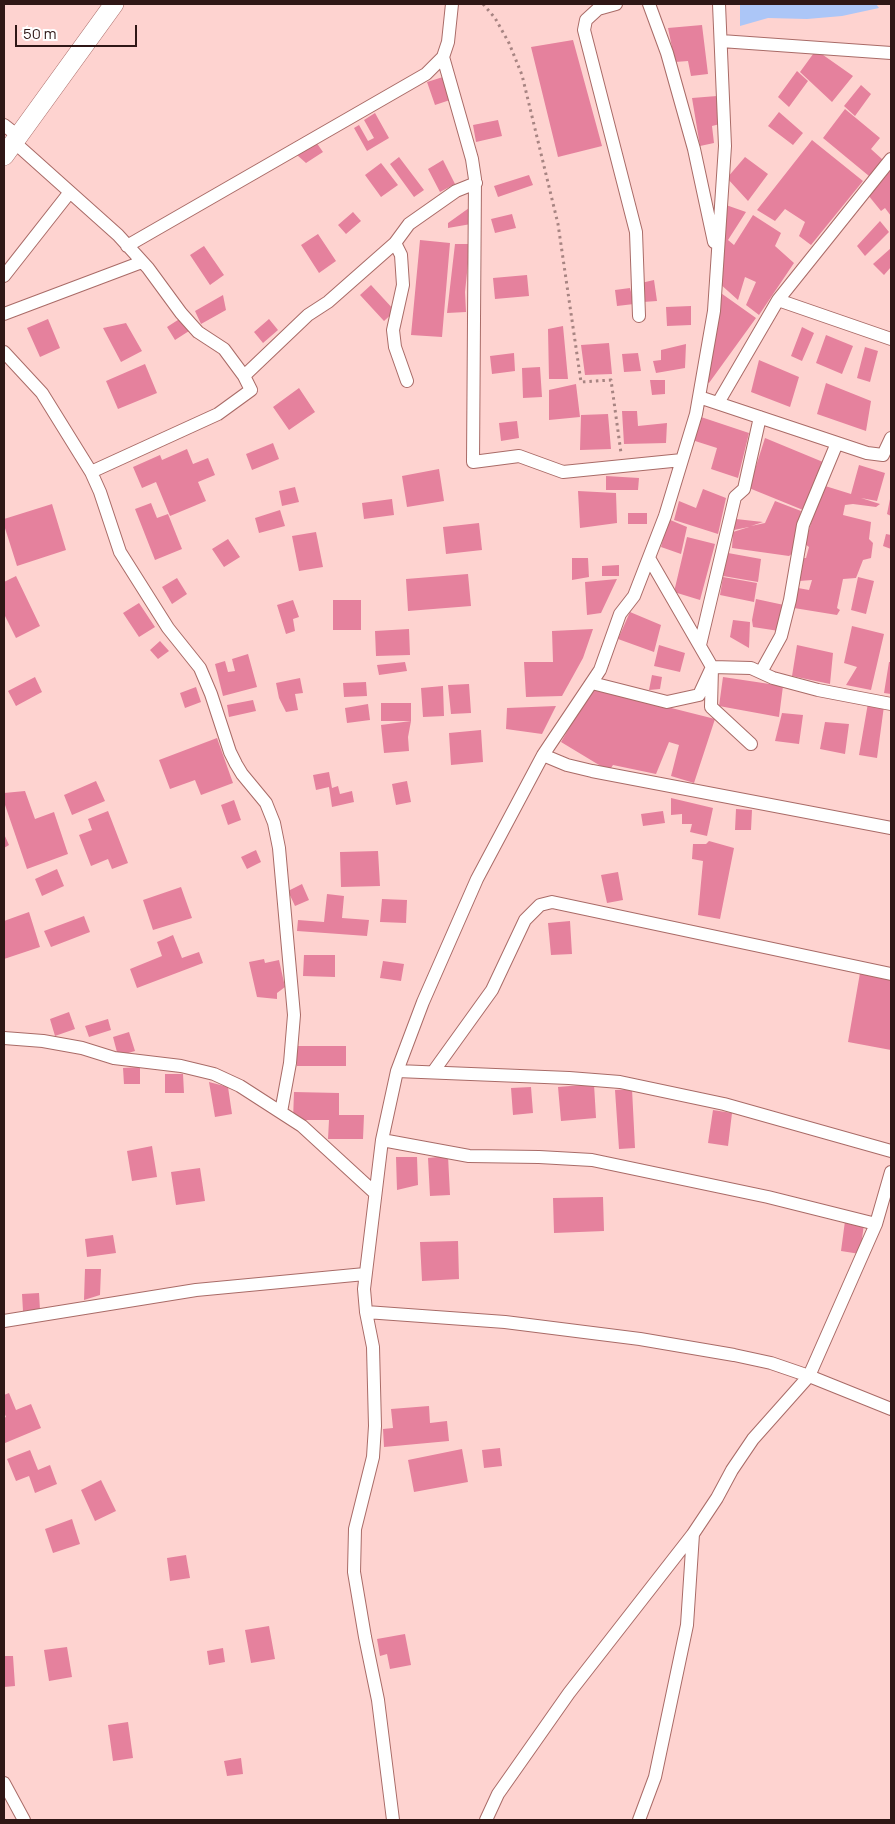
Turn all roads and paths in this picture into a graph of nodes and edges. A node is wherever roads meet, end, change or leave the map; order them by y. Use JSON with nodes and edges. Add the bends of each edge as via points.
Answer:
{"nodes":[{"id":1,"x":114,"y":4,"type":"edge"},
{"id":2,"x":452,"y":4,"type":"edge"},
{"id":3,"x":483,"y":4,"type":"edge"},
{"id":4,"x":616,"y":4,"type":"edge"},
{"id":5,"x":649,"y":4,"type":"edge"},
{"id":6,"x":719,"y":4,"type":"edge"},
{"id":7,"x":720,"y":41,"type":"junction"},
{"id":8,"x":891,"y":53,"type":"edge"},
{"id":9,"x":443,"y":57,"type":"junction"},
{"id":10,"x":10,"y":140,"type":"edge"},
{"id":11,"x":891,"y":159,"type":"edge"},
{"id":12,"x":476,"y":183,"type":"junction"},
{"id":13,"x":70,"y":192,"type":"junction"},
{"id":14,"x":395,"y":243,"type":"junction"},
{"id":15,"x":127,"y":246,"type":"junction"},
{"id":16,"x":718,"y":259,"type":"junction"},
{"id":17,"x":142,"y":262,"type":"junction"},
{"id":18,"x":4,"y":276,"type":"edge"},
{"id":19,"x":778,"y":300,"type":"junction"},
{"id":20,"x":4,"y":314,"type":"edge"},
{"id":21,"x":639,"y":316,"type":"dead end"},
{"id":22,"x":891,"y":339,"type":"edge"},
{"id":23,"x":4,"y":352,"type":"edge"},
{"id":24,"x":244,"y":376,"type":"junction"},
{"id":25,"x":407,"y":381,"type":"dead end"},
{"id":26,"x":699,"y":397,"type":"junction"},
{"id":27,"x":718,"y":404,"type":"junction"},
{"id":28,"x":760,"y":417,"type":"junction"},
{"id":29,"x":891,"y":438,"type":"edge"},
{"id":30,"x":836,"y":443,"type":"junction"},
{"id":31,"x":682,"y":460,"type":"junction"},
{"id":32,"x":622,"y":466,"type":"junction"},
{"id":33,"x":91,"y":472,"type":"junction"},
{"id":34,"x":649,"y":558,"type":"junction"},
{"id":35,"x":700,"y":645,"type":"junction"},
{"id":36,"x":712,"y":667,"type":"junction"},
{"id":37,"x":761,"y":672,"type":"junction"},
{"id":38,"x":592,"y":682,"type":"junction"},
{"id":39,"x":891,"y":704,"type":"edge"},
{"id":40,"x":752,"y":744,"type":"dead end"},
{"id":41,"x":543,"y":755,"type":"junction"},
{"id":42,"x":891,"y":828,"type":"edge"},
{"id":43,"x":891,"y":974,"type":"edge"},
{"id":44,"x":4,"y":1038,"type":"edge"},
{"id":45,"x":397,"y":1071,"type":"junction"},
{"id":46,"x":433,"y":1072,"type":"junction"},
{"id":47,"x":281,"y":1112,"type":"junction"},
{"id":48,"x":382,"y":1140,"type":"junction"},
{"id":49,"x":891,"y":1151,"type":"edge"},
{"id":50,"x":891,"y":1172,"type":"edge"},
{"id":51,"x":375,"y":1193,"type":"junction"},
{"id":52,"x":876,"y":1224,"type":"junction"},
{"id":53,"x":366,"y":1274,"type":"junction"},
{"id":54,"x":366,"y":1312,"type":"junction"},
{"id":55,"x":4,"y":1321,"type":"edge"},
{"id":56,"x":809,"y":1376,"type":"junction"},
{"id":57,"x":891,"y":1408,"type":"edge"},
{"id":58,"x":693,"y":1534,"type":"junction"},
{"id":59,"x":4,"y":1783,"type":"edge"},
{"id":60,"x":24,"y":1820,"type":"edge"},
{"id":61,"x":393,"y":1820,"type":"edge"},
{"id":62,"x":486,"y":1820,"type":"edge"},
{"id":63,"x":640,"y":1820,"type":"edge"}],
"edges":[{"from":1,"to":10,"type":"street"},
{"from":2,"to":9,"type":"street"},
{"from":3,"to":32,"type":"path","via":[[509,43],[522,75],[558,224],[581,382],[611,380]]},
{"from":4,"to":21,"type":"street","via":[[598,9],[586,20],[584,30],[636,232]]},
{"from":5,"to":16,"type":"street","via":[[694,148]]},
{"from":6,"to":7,"type":"street"},
{"from":7,"to":8,"type":"street"},
{"from":7,"to":16,"type":"street","via":[[725,146]]},
{"from":9,"to":12,"type":"street"},
{"from":9,"to":15,"type":"street","via":[[426,74]]},
{"from":10,"to":13,"type":"street"},
{"from":11,"to":19,"type":"street"},
{"from":12,"to":14,"type":"street","via":[[456,191],[409,224]]},
{"from":12,"to":32,"type":"street","via":[[473,462],[518,456],[563,472]]},
{"from":13,"to":15,"type":"street"},
{"from":13,"to":18,"type":"street"},
{"from":14,"to":24,"type":"street","via":[[328,302],[308,314]]},
{"from":14,"to":25,"type":"street","via":[[401,256],[403,285],[393,330],[395,347]]},
{"from":15,"to":17,"type":"street"},
{"from":16,"to":26,"type":"street","via":[[714,311]]},
{"from":17,"to":20,"type":"street"},
{"from":17,"to":24,"type":"street","via":[[198,332],[224,349]]},
{"from":19,"to":22,"type":"street"},
{"from":19,"to":27,"type":"street"},
{"from":23,"to":33,"type":"street","via":[[42,393]]},
{"from":24,"to":33,"type":"street","via":[[251,390],[218,414]]},
{"from":26,"to":27,"type":"street"},
{"from":26,"to":31,"type":"street"},
{"from":27,"to":28,"type":"street"},
{"from":28,"to":30,"type":"street"},
{"from":28,"to":35,"type":"street","via":[[744,489],[735,497]]},
{"from":29,"to":30,"type":"street","via":[[883,455]]},
{"from":30,"to":37,"type":"street","via":[[802,525],[781,636]]},
{"from":31,"to":32,"type":"street"},
{"from":31,"to":34,"type":"street"},
{"from":33,"to":47,"type":"street","via":[[120,552],[168,628],[200,668],[230,752],[242,774],[266,802],[274,823],[294,1015]]},
{"from":34,"to":35,"type":"street"},
{"from":34,"to":38,"type":"street","via":[[634,596],[620,614],[600,670]]},
{"from":35,"to":36,"type":"street"},
{"from":36,"to":37,"type":"street","via":[[751,668]]},
{"from":36,"to":38,"type":"street","via":[[699,695],[667,702]]},
{"from":36,"to":40,"type":"street","via":[[711,707]]},
{"from":37,"to":39,"type":"street","via":[[818,690]]},
{"from":38,"to":41,"type":"street"},
{"from":41,"to":42,"type":"street","via":[[567,765]]},
{"from":41,"to":45,"type":"street","via":[[478,879],[423,1002]]},
{"from":43,"to":46,"type":"street","via":[[552,902],[540,905],[525,920],[492,990]]},
{"from":44,"to":47,"type":"street","via":[[43,1041],[114,1058],[206,1072],[240,1086]]},
{"from":45,"to":46,"type":"street"},
{"from":45,"to":48,"type":"street"},
{"from":46,"to":49,"type":"street","via":[[620,1082],[724,1104]]},
{"from":47,"to":51,"type":"street","via":[[302,1126]]},
{"from":48,"to":51,"type":"street"},
{"from":48,"to":52,"type":"street","via":[[469,1156],[592,1160],[768,1197]]},
{"from":50,"to":52,"type":"street"},
{"from":51,"to":53,"type":"street"},
{"from":52,"to":56,"type":"street"},
{"from":53,"to":54,"type":"street"},
{"from":53,"to":55,"type":"street","via":[[196,1290]]},
{"from":54,"to":56,"type":"street","via":[[504,1322],[640,1339],[771,1363]]},
{"from":54,"to":61,"type":"street","via":[[373,1347],[375,1426],[373,1457],[355,1529],[354,1572],[378,1700]]},
{"from":56,"to":57,"type":"street"},
{"from":56,"to":58,"type":"street","via":[[753,1439]]},
{"from":58,"to":62,"type":"street","via":[[570,1693],[498,1794]]},
{"from":58,"to":63,"type":"street","via":[[687,1625],[655,1777]]},
{"from":59,"to":60,"type":"street"}]}
